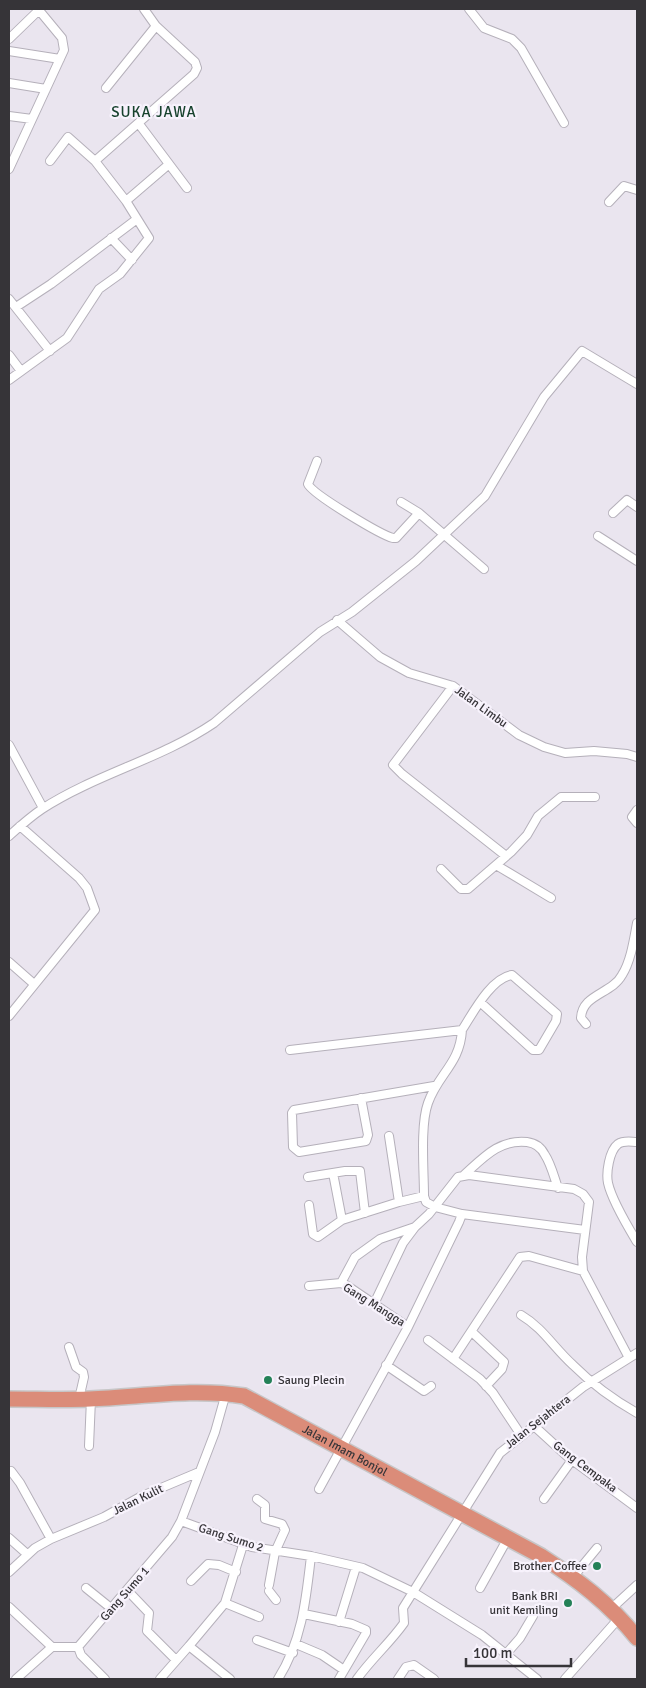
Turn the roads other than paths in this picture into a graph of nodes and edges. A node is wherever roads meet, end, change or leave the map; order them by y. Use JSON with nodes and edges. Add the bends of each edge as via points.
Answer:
{"nodes":[{"id":1,"x":38,"y":9,"type":"edge"},
{"id":2,"x":144,"y":9,"type":"edge"},
{"id":3,"x":469,"y":9,"type":"edge"},
{"id":4,"x":156,"y":26,"type":"junction"},
{"id":5,"x":9,"y":39,"type":"edge"},
{"id":6,"x":9,"y":51,"type":"edge"},
{"id":7,"x":60,"y":59,"type":"junction"},
{"id":8,"x":9,"y":83,"type":"edge"},
{"id":9,"x":106,"y":88,"type":"dead end"},
{"id":10,"x":46,"y":89,"type":"junction"},
{"id":11,"x":9,"y":116,"type":"edge"},
{"id":12,"x":32,"y":119,"type":"junction"},
{"id":13,"x":564,"y":123,"type":"dead end"},
{"id":14,"x":140,"y":124,"type":"junction"},
{"id":15,"x":12,"y":151,"type":"edge"},
{"id":16,"x":95,"y":161,"type":"junction"},
{"id":17,"x":50,"y":162,"type":"dead end"},
{"id":18,"x":168,"y":165,"type":"junction"},
{"id":19,"x":9,"y":169,"type":"edge"},
{"id":20,"x":187,"y":188,"type":"dead end"},
{"id":21,"x":637,"y":190,"type":"edge"},
{"id":22,"x":126,"y":201,"type":"junction"},
{"id":23,"x":609,"y":202,"type":"dead end"},
{"id":24,"x":137,"y":218,"type":"junction"},
{"id":25,"x":111,"y":238,"type":"junction"},
{"id":26,"x":132,"y":260,"type":"junction"},
{"id":27,"x":9,"y":299,"type":"edge"},
{"id":28,"x":16,"y":307,"type":"junction"},
{"id":29,"x":50,"y":351,"type":"junction"},
{"id":30,"x":9,"y":355,"type":"edge"},
{"id":31,"x":21,"y":371,"type":"junction"},
{"id":32,"x":9,"y":380,"type":"edge"},
{"id":33,"x":637,"y":384,"type":"edge"},
{"id":34,"x":317,"y":461,"type":"dead end"},
{"id":35,"x":401,"y":502,"type":"dead end"},
{"id":36,"x":637,"y":507,"type":"edge"},
{"id":37,"x":419,"y":513,"type":"junction"},
{"id":38,"x":613,"y":514,"type":"dead end"},
{"id":39,"x":443,"y":535,"type":"junction"},
{"id":40,"x":598,"y":536,"type":"dead end"},
{"id":41,"x":637,"y":561,"type":"edge"},
{"id":42,"x":484,"y":569,"type":"dead end"},
{"id":43,"x":337,"y":620,"type":"junction"},
{"id":44,"x":453,"y":686,"type":"junction"},
{"id":45,"x":9,"y":745,"type":"edge"},
{"id":46,"x":637,"y":758,"type":"edge"},
{"id":47,"x":595,"y":797,"type":"dead end"},
{"id":48,"x":43,"y":808,"type":"junction"},
{"id":49,"x":637,"y":810,"type":"edge"},
{"id":50,"x":637,"y":823,"type":"edge"},
{"id":51,"x":20,"y":826,"type":"junction"},
{"id":52,"x":9,"y":836,"type":"edge"},
{"id":53,"x":506,"y":856,"type":"junction"},
{"id":54,"x":496,"y":865,"type":"junction"},
{"id":55,"x":441,"y":868,"type":"dead end"},
{"id":56,"x":551,"y":898,"type":"dead end"},
{"id":57,"x":637,"y":923,"type":"edge"},
{"id":58,"x":9,"y":962,"type":"edge"},
{"id":59,"x":34,"y":984,"type":"junction"},
{"id":60,"x":480,"y":1002,"type":"junction"},
{"id":61,"x":10,"y":1014,"type":"edge"},
{"id":62,"x":586,"y":1024,"type":"dead end"},
{"id":63,"x":462,"y":1030,"type":"junction"},
{"id":64,"x":290,"y":1050,"type":"dead end"},
{"id":65,"x":434,"y":1086,"type":"junction"},
{"id":66,"x":361,"y":1098,"type":"junction"},
{"id":67,"x":389,"y":1136,"type":"dead end"},
{"id":68,"x":637,"y":1142,"type":"edge"},
{"id":69,"x":333,"y":1173,"type":"junction"},
{"id":70,"x":464,"y":1175,"type":"junction"},
{"id":71,"x":308,"y":1177,"type":"dead end"},
{"id":72,"x":558,"y":1188,"type":"junction"},
{"id":73,"x":424,"y":1196,"type":"junction"},
{"id":74,"x":399,"y":1202,"type":"junction"},
{"id":75,"x":309,"y":1205,"type":"dead end"},
{"id":76,"x":435,"y":1208,"type":"junction"},
{"id":77,"x":365,"y":1213,"type":"junction"},
{"id":78,"x":462,"y":1214,"type":"junction"},
{"id":79,"x":342,"y":1220,"type":"junction"},
{"id":80,"x":415,"y":1227,"type":"junction"},
{"id":81,"x":585,"y":1230,"type":"junction"},
{"id":82,"x":637,"y":1242,"type":"edge"},
{"id":83,"x":583,"y":1271,"type":"junction"},
{"id":84,"x":341,"y":1283,"type":"junction"},
{"id":85,"x":309,"y":1286,"type":"dead end"},
{"id":86,"x":374,"y":1304,"type":"junction"},
{"id":87,"x":521,"y":1315,"type":"dead end"},
{"id":88,"x":408,"y":1327,"type":"junction"},
{"id":89,"x":472,"y":1332,"type":"junction"},
{"id":90,"x":428,"y":1340,"type":"dead end"},
{"id":91,"x":69,"y":1347,"type":"dead end"},
{"id":92,"x":637,"y":1353,"type":"edge"},
{"id":93,"x":629,"y":1358,"type":"junction"},
{"id":94,"x":453,"y":1359,"type":"junction"},
{"id":95,"x":386,"y":1365,"type":"junction"},
{"id":96,"x":592,"y":1382,"type":"junction"},
{"id":97,"x":431,"y":1386,"type":"dead end"},
{"id":98,"x":486,"y":1386,"type":"junction"},
{"id":99,"x":226,"y":1393,"type":"junction"},
{"id":100,"x":9,"y":1399,"type":"edge"},
{"id":101,"x":85,"y":1399,"type":"junction"},
{"id":102,"x":637,"y":1413,"type":"edge"},
{"id":103,"x":533,"y":1425,"type":"junction"},
{"id":104,"x":521,"y":1435,"type":"junction"},
{"id":105,"x":89,"y":1446,"type":"dead end"},
{"id":106,"x":340,"y":1448,"type":"junction"},
{"id":107,"x":572,"y":1460,"type":"junction"},
{"id":108,"x":11,"y":1471,"type":"dead end"},
{"id":109,"x":199,"y":1472,"type":"junction"},
{"id":110,"x":319,"y":1489,"type":"dead end"},
{"id":111,"x":257,"y":1499,"type":"dead end"},
{"id":112,"x":544,"y":1499,"type":"dead end"},
{"id":113,"x":637,"y":1508,"type":"edge"},
{"id":114,"x":462,"y":1513,"type":"junction"},
{"id":115,"x":181,"y":1522,"type":"junction"},
{"id":116,"x":9,"y":1538,"type":"edge"},
{"id":117,"x":508,"y":1538,"type":"junction"},
{"id":118,"x":51,"y":1539,"type":"junction"},
{"id":119,"x":243,"y":1544,"type":"junction"},
{"id":120,"x":597,"y":1548,"type":"dead end"},
{"id":121,"x":275,"y":1552,"type":"junction"},
{"id":122,"x":27,"y":1554,"type":"junction"},
{"id":123,"x":310,"y":1556,"type":"junction"},
{"id":124,"x":356,"y":1566,"type":"junction"},
{"id":125,"x":9,"y":1572,"type":"edge"},
{"id":126,"x":236,"y":1572,"type":"junction"},
{"id":127,"x":573,"y":1577,"type":"junction"},
{"id":128,"x":191,"y":1581,"type":"dead end"},
{"id":129,"x":637,"y":1585,"type":"edge"},
{"id":130,"x":86,"y":1588,"type":"dead end"},
{"id":131,"x":480,"y":1588,"type":"dead end"},
{"id":132,"x":128,"y":1591,"type":"junction"},
{"id":133,"x":413,"y":1592,"type":"junction"},
{"id":134,"x":276,"y":1600,"type":"dead end"},
{"id":135,"x":225,"y":1603,"type":"junction"},
{"id":136,"x":9,"y":1607,"type":"edge"},
{"id":137,"x":112,"y":1609,"type":"junction"},
{"id":138,"x":616,"y":1612,"type":"junction"},
{"id":139,"x":304,"y":1614,"type":"junction"},
{"id":140,"x":533,"y":1616,"type":"dead end"},
{"id":141,"x":259,"y":1617,"type":"dead end"},
{"id":142,"x":339,"y":1622,"type":"junction"},
{"id":143,"x":637,"y":1638,"type":"edge"},
{"id":144,"x":257,"y":1640,"type":"dead end"},
{"id":145,"x":296,"y":1644,"type":"junction"},
{"id":146,"x":189,"y":1646,"type":"junction"},
{"id":147,"x":52,"y":1647,"type":"junction"},
{"id":148,"x":78,"y":1647,"type":"junction"},
{"id":149,"x":293,"y":1653,"type":"junction"},
{"id":150,"x":506,"y":1654,"type":"junction"},
{"id":151,"x":176,"y":1660,"type":"junction"},
{"id":152,"x":344,"y":1670,"type":"junction"},
{"id":153,"x":16,"y":1679,"type":"edge"},
{"id":154,"x":105,"y":1679,"type":"edge"},
{"id":155,"x":160,"y":1679,"type":"edge"},
{"id":156,"x":230,"y":1679,"type":"edge"},
{"id":157,"x":278,"y":1679,"type":"edge"},
{"id":158,"x":338,"y":1679,"type":"edge"},
{"id":159,"x":357,"y":1679,"type":"edge"},
{"id":160,"x":398,"y":1679,"type":"edge"},
{"id":161,"x":434,"y":1679,"type":"edge"},
{"id":162,"x":537,"y":1679,"type":"edge"},
{"id":163,"x":565,"y":1679,"type":"edge"}],
"edges":[{"from":1,"to":5,"type":"street"},
{"from":1,"to":7,"type":"street","via":[[65,44]]},
{"from":2,"to":4,"type":"street"},
{"from":3,"to":13,"type":"street","via":[[484,28],[512,39],[521,48]]},
{"from":4,"to":9,"type":"street"},
{"from":4,"to":14,"type":"street","via":[[195,62],[197,68]]},
{"from":6,"to":7,"type":"street"},
{"from":7,"to":10,"type":"street"},
{"from":8,"to":10,"type":"street"},
{"from":10,"to":12,"type":"street"},
{"from":11,"to":12,"type":"street"},
{"from":12,"to":15,"type":"street"},
{"from":14,"to":16,"type":"street"},
{"from":14,"to":18,"type":"street"},
{"from":15,"to":19,"type":"street"},
{"from":16,"to":17,"type":"street","via":[[68,137]]},
{"from":16,"to":22,"type":"street"},
{"from":18,"to":20,"type":"street"},
{"from":18,"to":22,"type":"street"},
{"from":21,"to":23,"type":"street","via":[[624,186]]},
{"from":22,"to":24,"type":"street"},
{"from":24,"to":25,"type":"street"},
{"from":24,"to":26,"type":"street","via":[[149,238]]},
{"from":25,"to":26,"type":"street"},
{"from":25,"to":28,"type":"street"},
{"from":26,"to":29,"type":"street","via":[[99,290],[67,338]]},
{"from":27,"to":28,"type":"street"},
{"from":28,"to":29,"type":"street"},
{"from":29,"to":31,"type":"street"},
{"from":30,"to":31,"type":"street"},
{"from":31,"to":32,"type":"street"},
{"from":33,"to":39,"type":"street","via":[[582,351],[544,397],[485,496]]},
{"from":34,"to":37,"type":"street","via":[[309,479],[310,489],[390,537],[396,538]]},
{"from":35,"to":37,"type":"street"},
{"from":36,"to":38,"type":"street","via":[[627,500]]},
{"from":37,"to":39,"type":"street"},
{"from":39,"to":42,"type":"street"},
{"from":39,"to":43,"type":"street","via":[[416,561],[352,612]]},
{"from":40,"to":41,"type":"street"},
{"from":43,"to":44,"type":"street","name":"Jalan Limbu","via":[[380,657],[409,673]]},
{"from":43,"to":48,"type":"street","via":[[197,735]]},
{"from":44,"to":46,"type":"street","name":"Jalan Limbu","via":[[519,734],[544,747],[565,753],[627,754]]},
{"from":44,"to":53,"type":"street","via":[[393,765]]},
{"from":45,"to":48,"type":"street"},
{"from":47,"to":53,"type":"street","via":[[561,797],[538,816],[527,835]]},
{"from":48,"to":51,"type":"street"},
{"from":49,"to":50,"type":"street","via":[[632,817]]},
{"from":51,"to":52,"type":"street"},
{"from":51,"to":59,"type":"street","via":[[88,888],[95,910]]},
{"from":53,"to":54,"type":"street"},
{"from":54,"to":55,"type":"street","via":[[465,890]]},
{"from":54,"to":56,"type":"street"},
{"from":57,"to":62,"type":"street","via":[[623,974],[617,983],[586,1002],[581,1018]]},
{"from":58,"to":59,"type":"street"},
{"from":59,"to":61,"type":"street"},
{"from":60,"to":60,"type":"street","via":[[503,976],[512,975],[557,1014],[556,1021],[539,1050],[533,1050]]},
{"from":60,"to":63,"type":"street"},
{"from":63,"to":64,"type":"street"},
{"from":63,"to":65,"type":"street","via":[[461,1046],[450,1068]]},
{"from":65,"to":66,"type":"street"},
{"from":65,"to":73,"type":"street","via":[[424,1120]]},
{"from":66,"to":66,"type":"street","via":[[368,1135],[366,1141],[299,1152],[293,1147],[294,1110]]},
{"from":67,"to":74,"type":"street"},
{"from":68,"to":82,"type":"street","via":[[618,1144],[611,1155],[607,1175],[610,1189]]},
{"from":69,"to":71,"type":"street"},
{"from":69,"to":77,"type":"street","via":[[360,1171]]},
{"from":69,"to":79,"type":"street"},
{"from":70,"to":72,"type":"street"},
{"from":70,"to":72,"type":"street","via":[[500,1145],[514,1141],[531,1142],[539,1146],[545,1155]]},
{"from":70,"to":76,"type":"street","via":[[458,1177]]},
{"from":72,"to":81,"type":"street","via":[[574,1189],[589,1202]]},
{"from":73,"to":74,"type":"street"},
{"from":73,"to":76,"type":"street","via":[[426,1202]]},
{"from":74,"to":77,"type":"street"},
{"from":75,"to":79,"type":"street","via":[[315,1236]]},
{"from":76,"to":78,"type":"street"},
{"from":76,"to":80,"type":"street"},
{"from":77,"to":79,"type":"street"},
{"from":78,"to":81,"type":"street"},
{"from":78,"to":88,"type":"street"},
{"from":80,"to":84,"type":"street","via":[[380,1239],[355,1257]]},
{"from":80,"to":86,"type":"street","via":[[403,1243]]},
{"from":81,"to":83,"type":"street"},
{"from":83,"to":89,"type":"street","via":[[529,1256],[520,1257]]},
{"from":83,"to":93,"type":"street"},
{"from":84,"to":85,"type":"street","name":"Gang Mangga"},
{"from":84,"to":86,"type":"street","name":"Gang Mangga"},
{"from":86,"to":88,"type":"street","name":"Gang Mangga"},
{"from":87,"to":96,"type":"street","via":[[535,1323],[571,1364]]},
{"from":88,"to":95,"type":"street"},
{"from":89,"to":94,"type":"street"},
{"from":89,"to":98,"type":"street","via":[[504,1362],[502,1369]]},
{"from":90,"to":94,"type":"street"},
{"from":91,"to":101,"type":"street","via":[[76,1367],[84,1372]]},
{"from":92,"to":93,"type":"street","name":"Jalan Sejahtera"},
{"from":93,"to":96,"type":"street","name":"Jalan Sejahtera"},
{"from":94,"to":98,"type":"street"},
{"from":95,"to":97,"type":"street","via":[[424,1391]]},
{"from":95,"to":106,"type":"street"},
{"from":96,"to":102,"type":"street"},
{"from":96,"to":103,"type":"street","name":"Jalan Sejahtera"},
{"from":98,"to":104,"type":"street"},
{"from":99,"to":101,"type":"highway","name":"Jalan Imam Bonjol","via":[[154,1393]]},
{"from":99,"to":106,"type":"highway","name":"Jalan Imam Bonjol","via":[[244,1396]]},
{"from":99,"to":109,"type":"street"},
{"from":100,"to":101,"type":"highway","name":"Jalan Imam Bonjol"},
{"from":101,"to":105,"type":"street"},
{"from":103,"to":104,"type":"street","name":"Jalan Sejahtera"},
{"from":103,"to":107,"type":"street","name":"Gang Cempaka"},
{"from":104,"to":114,"type":"street","name":"Jalan Sejahtera","via":[[500,1453]]},
{"from":106,"to":110,"type":"street"},
{"from":106,"to":114,"type":"highway","name":"Jalan Imam Bonjol"},
{"from":107,"to":112,"type":"street"},
{"from":107,"to":113,"type":"street","name":"Gang Cempaka"},
{"from":108,"to":118,"type":"street"},
{"from":109,"to":115,"type":"street","name":"Gang Sumo 1"},
{"from":109,"to":118,"type":"street","name":"Jalan Kulit"},
{"from":111,"to":121,"type":"street","via":[[265,1505],[265,1519],[285,1527]]},
{"from":114,"to":117,"type":"highway","name":"Jalan Imam Bonjol"},
{"from":114,"to":133,"type":"street","name":"Jalan Sejahtera"},
{"from":115,"to":119,"type":"street","name":"Gang Sumo 2"},
{"from":115,"to":132,"type":"street","name":"Gang Sumo 1"},
{"from":116,"to":122,"type":"street"},
{"from":117,"to":127,"type":"highway","name":"Jalan Imam Bonjol"},
{"from":117,"to":131,"type":"street"},
{"from":118,"to":122,"type":"street","name":"Jalan Kulit"},
{"from":119,"to":121,"type":"street","name":"Gang Sumo 2"},
{"from":119,"to":126,"type":"street"},
{"from":120,"to":127,"type":"street"},
{"from":121,"to":123,"type":"street","name":"Gang Sumo 2"},
{"from":121,"to":134,"type":"street","via":[[269,1588]]},
{"from":122,"to":125,"type":"street","name":"Jalan Kulit"},
{"from":123,"to":124,"type":"street","name":"Gang Sumo 2"},
{"from":123,"to":139,"type":"street"},
{"from":124,"to":133,"type":"street","name":"Gang Sumo 2"},
{"from":124,"to":142,"type":"street"},
{"from":126,"to":128,"type":"street","via":[[208,1564]]},
{"from":126,"to":135,"type":"street"},
{"from":127,"to":138,"type":"highway","name":"Jalan Imam Bonjol"},
{"from":129,"to":138,"type":"street"},
{"from":130,"to":137,"type":"street"},
{"from":132,"to":137,"type":"street","name":"Gang Sumo 1"},
{"from":132,"to":151,"type":"street","via":[[150,1613],[147,1631]]},
{"from":133,"to":150,"type":"street","name":"Gang Sumo 2"},
{"from":133,"to":159,"type":"street","name":"Jalan Sejahtera","via":[[403,1608],[404,1623],[385,1647],[374,1654]]},
{"from":135,"to":141,"type":"street"},
{"from":135,"to":146,"type":"street"},
{"from":136,"to":147,"type":"street"},
{"from":137,"to":148,"type":"street","name":"Gang Sumo 1"},
{"from":138,"to":143,"type":"highway","name":"Jalan Imam Bonjol"},
{"from":138,"to":163,"type":"street"},
{"from":139,"to":142,"type":"street"},
{"from":139,"to":145,"type":"street"},
{"from":140,"to":150,"type":"street"},
{"from":142,"to":152,"type":"street","via":[[366,1630]]},
{"from":144,"to":149,"type":"street"},
{"from":145,"to":149,"type":"street"},
{"from":145,"to":152,"type":"street","via":[[327,1657]]},
{"from":146,"to":151,"type":"street"},
{"from":146,"to":156,"type":"street"},
{"from":147,"to":148,"type":"street"},
{"from":147,"to":153,"type":"street"},
{"from":148,"to":154,"type":"street","via":[[80,1654]]},
{"from":149,"to":157,"type":"street"},
{"from":150,"to":162,"type":"street","name":"Gang Sumo 2"},
{"from":151,"to":155,"type":"street"},
{"from":152,"to":158,"type":"street"},
{"from":160,"to":161,"type":"street","via":[[406,1667],[414,1665]]}]}
